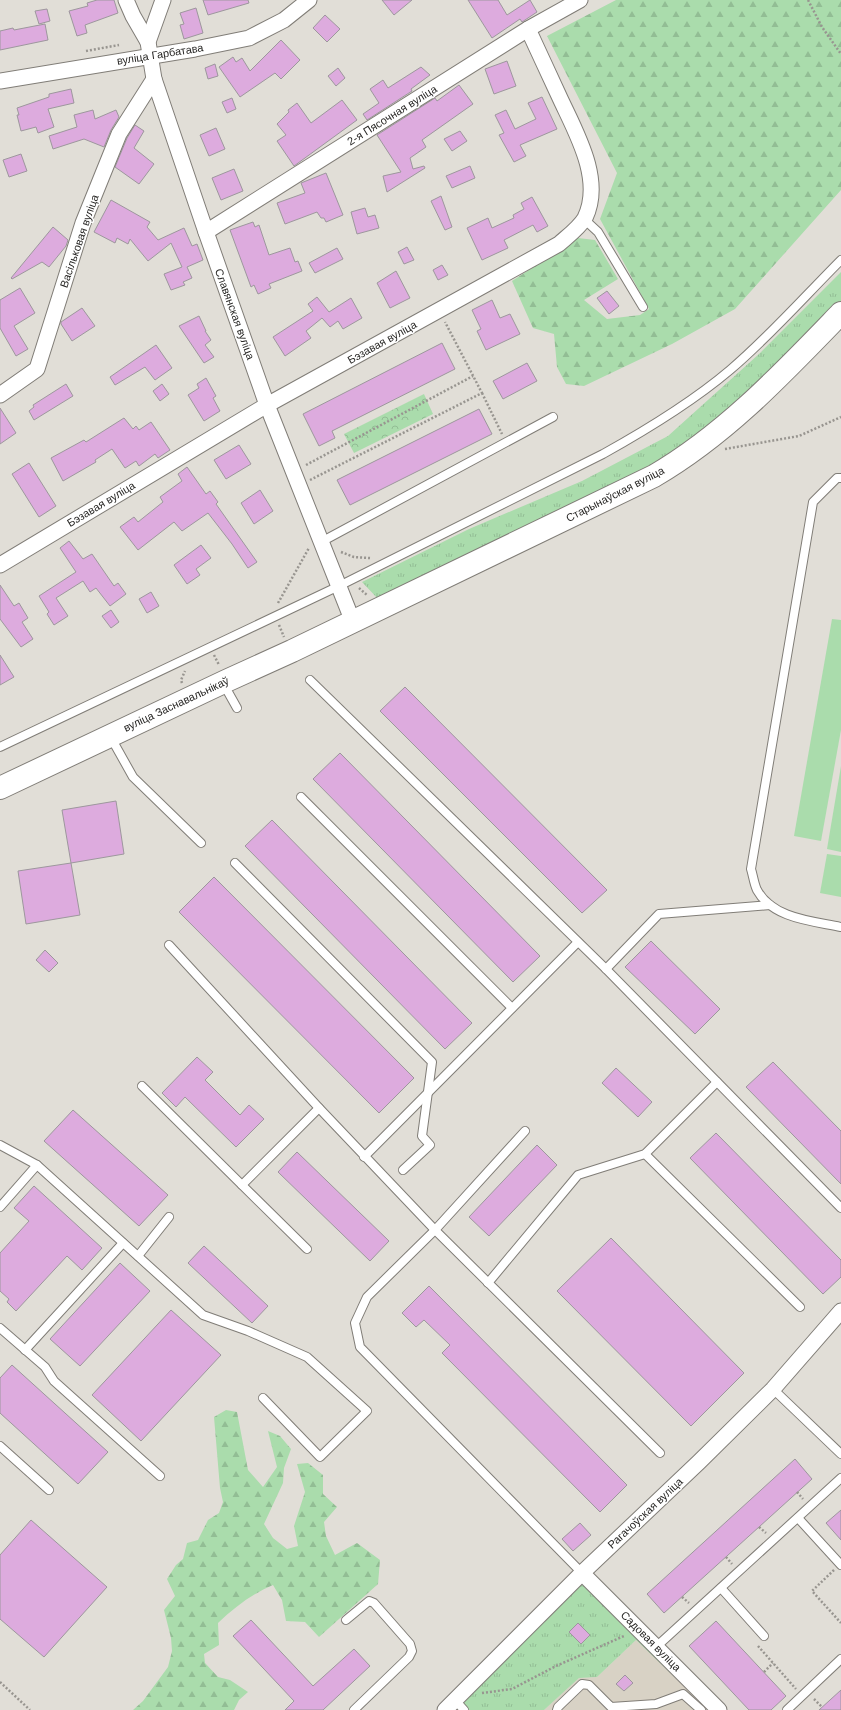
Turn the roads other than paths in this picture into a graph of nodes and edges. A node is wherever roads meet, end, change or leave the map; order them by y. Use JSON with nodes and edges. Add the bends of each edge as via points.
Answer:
{"nodes":[{"id":1,"x":126,"y":0,"type":"edge"},
{"id":2,"x":163,"y":0,"type":"edge"},
{"id":3,"x":309,"y":0,"type":"edge"},
{"id":4,"x":580,"y":0,"type":"edge"},
{"id":5,"x":528,"y":29,"type":"junction"},
{"id":6,"x":149,"y":49,"type":"junction"},
{"id":7,"x":154,"y":79,"type":"junction"},
{"id":8,"x":0,"y":81,"type":"edge"},
{"id":9,"x":584,"y":219,"type":"junction"},
{"id":10,"x":206,"y":232,"type":"junction"},
{"id":11,"x":841,"y":260,"type":"edge"},
{"id":12,"x":643,"y":307,"type":"dead end"},
{"id":13,"x":841,"y":313,"type":"edge"},
{"id":14,"x":0,"y":395,"type":"edge"},
{"id":15,"x":267,"y":405,"type":"junction"},
{"id":16,"x":553,"y":417,"type":"dead end"},
{"id":17,"x":841,"y":478,"type":"edge"},
{"id":18,"x":321,"y":541,"type":"junction"},
{"id":19,"x":0,"y":565,"type":"edge"},
{"id":20,"x":339,"y":586,"type":"junction"},
{"id":21,"x":352,"y":622,"type":"junction"},
{"id":22,"x":310,"y":680,"type":"dead end"},
{"id":23,"x":222,"y":682,"type":"junction"},
{"id":24,"x":237,"y":708,"type":"dead end"},
{"id":25,"x":110,"y":736,"type":"junction"},
{"id":26,"x":0,"y":747,"type":"edge"},
{"id":27,"x":0,"y":788,"type":"edge"},
{"id":28,"x":301,"y":797,"type":"dead end"},
{"id":29,"x":201,"y":843,"type":"dead end"},
{"id":30,"x":235,"y":863,"type":"dead end"},
{"id":31,"x":770,"y":905,"type":"junction"},
{"id":32,"x":841,"y":927,"type":"edge"},
{"id":33,"x":578,"y":942,"type":"junction"},
{"id":34,"x":169,"y":945,"type":"dead end"},
{"id":35,"x":606,"y":969,"type":"junction"},
{"id":36,"x":512,"y":1008,"type":"junction"},
{"id":37,"x":717,"y":1082,"type":"junction"},
{"id":38,"x":142,"y":1086,"type":"dead end"},
{"id":39,"x":428,"y":1091,"type":"junction"},
{"id":40,"x":319,"y":1108,"type":"junction"},
{"id":41,"x":525,"y":1131,"type":"dead end"},
{"id":42,"x":0,"y":1145,"type":"edge"},
{"id":43,"x":645,"y":1154,"type":"junction"},
{"id":44,"x":364,"y":1157,"type":"junction"},
{"id":45,"x":37,"y":1165,"type":"junction"},
{"id":46,"x":403,"y":1170,"type":"dead end"},
{"id":47,"x":242,"y":1185,"type":"junction"},
{"id":48,"x":0,"y":1207,"type":"edge"},
{"id":49,"x":841,"y":1208,"type":"edge"},
{"id":50,"x":170,"y":1217,"type":"dead end"},
{"id":51,"x":435,"y":1230,"type":"junction"},
{"id":52,"x":123,"y":1243,"type":"junction"},
{"id":53,"x":307,"y":1249,"type":"dead end"},
{"id":54,"x":138,"y":1256,"type":"junction"},
{"id":55,"x":488,"y":1283,"type":"junction"},
{"id":56,"x":800,"y":1307,"type":"dead end"},
{"id":57,"x":841,"y":1311,"type":"edge"},
{"id":58,"x":0,"y":1328,"type":"edge"},
{"id":59,"x":25,"y":1350,"type":"junction"},
{"id":60,"x":773,"y":1389,"type":"junction"},
{"id":61,"x":263,"y":1398,"type":"dead end"},
{"id":62,"x":0,"y":1446,"type":"edge"},
{"id":63,"x":660,"y":1453,"type":"dead end"},
{"id":64,"x":841,"y":1454,"type":"edge"},
{"id":65,"x":160,"y":1476,"type":"dead end"},
{"id":66,"x":841,"y":1478,"type":"edge"},
{"id":67,"x":49,"y":1490,"type":"dead end"},
{"id":68,"x":798,"y":1518,"type":"junction"},
{"id":69,"x":841,"y":1565,"type":"edge"},
{"id":70,"x":582,"y":1573,"type":"junction"},
{"id":71,"x":721,"y":1588,"type":"junction"},
{"id":72,"x":346,"y":1620,"type":"dead end"},
{"id":73,"x":764,"y":1636,"type":"dead end"},
{"id":74,"x":656,"y":1647,"type":"junction"},
{"id":75,"x":841,"y":1659,"type":"edge"},
{"id":76,"x":454,"y":1707,"type":"edge"},
{"id":77,"x":357,"y":1709,"type":"edge"},
{"id":78,"x":557,"y":1710,"type":"edge"},
{"id":79,"x":701,"y":1710,"type":"edge"},
{"id":80,"x":719,"y":1710,"type":"edge"},
{"id":81,"x":786,"y":1710,"type":"edge"}],
"edges":[{"from":1,"to":6,"type":"street"},
{"from":2,"to":6,"type":"street","name":"Славянская вуліца"},
{"from":3,"to":6,"type":"street","name":"вуліца Гарбатава","via":[[284,20],[249,38],[195,49]]},
{"from":4,"to":5,"type":"street","name":"2-я Пясочная вуліца"},
{"from":5,"to":9,"type":"street","name":"Бэзавая вуліца","via":[[580,141],[588,166],[591,195]]},
{"from":5,"to":10,"type":"street","name":"2-я Пясочная вуліца"},
{"from":6,"to":7,"type":"street","name":"Славянская вуліца"},
{"from":6,"to":8,"type":"street","name":"вуліца Гарбатава"},
{"from":7,"to":10,"type":"street","name":"Славянская вуліца"},
{"from":7,"to":14,"type":"street","name":"Васільковая вуліца","via":[[119,134],[83,223],[37,369]]},
{"from":9,"to":12,"type":"lane","via":[[598,232]]},
{"from":9,"to":15,"type":"street","name":"Бэзавая вуліца","via":[[574,232],[559,244]]},
{"from":10,"to":15,"type":"street","name":"Славянская вуліца"},
{"from":11,"to":20,"type":"lane","via":[[732,368],[678,409],[604,454]]},
{"from":13,"to":21,"type":"main road","name":"Старынаўская вуліца","via":[[738,415],[678,461],[633,487]]},
{"from":15,"to":18,"type":"street","name":"Славянская вуліца"},
{"from":15,"to":19,"type":"street","name":"Бэзавая вуліца"},
{"from":16,"to":18,"type":"lane"},
{"from":17,"to":31,"type":"lane","via":[[836,478],[812,502],[751,869],[757,890]]},
{"from":18,"to":20,"type":"street","name":"Славянская вуліца"},
{"from":20,"to":21,"type":"street","name":"Славянская вуліца"},
{"from":20,"to":26,"type":"lane"},
{"from":21,"to":23,"type":"main road","name":"вуліца Заснавальнікаў"},
{"from":22,"to":33,"type":"lane"},
{"from":23,"to":24,"type":"lane"},
{"from":23,"to":25,"type":"main road","name":"вуліца Заснавальнікаў"},
{"from":25,"to":27,"type":"main road","name":"вуліца Заснавальнікаў"},
{"from":25,"to":29,"type":"lane","via":[[133,778]]},
{"from":28,"to":36,"type":"lane"},
{"from":30,"to":39,"type":"lane","via":[[432,1062]]},
{"from":31,"to":32,"type":"lane","via":[[790,916]]},
{"from":31,"to":35,"type":"lane","via":[[659,914]]},
{"from":33,"to":35,"type":"lane"},
{"from":33,"to":36,"type":"lane"},
{"from":34,"to":40,"type":"lane"},
{"from":35,"to":37,"type":"lane"},
{"from":36,"to":39,"type":"lane"},
{"from":37,"to":43,"type":"lane"},
{"from":37,"to":49,"type":"lane"},
{"from":38,"to":47,"type":"lane"},
{"from":39,"to":44,"type":"lane"},
{"from":39,"to":46,"type":"lane","via":[[422,1136],[430,1145]]},
{"from":40,"to":44,"type":"lane"},
{"from":40,"to":47,"type":"lane"},
{"from":41,"to":51,"type":"lane"},
{"from":42,"to":45,"type":"lane"},
{"from":43,"to":55,"type":"lane","via":[[578,1175]]},
{"from":43,"to":56,"type":"lane"},
{"from":44,"to":51,"type":"lane"},
{"from":45,"to":48,"type":"lane"},
{"from":45,"to":52,"type":"lane"},
{"from":47,"to":53,"type":"lane"},
{"from":50,"to":54,"type":"lane"},
{"from":51,"to":55,"type":"lane"},
{"from":51,"to":70,"type":"lane","via":[[368,1297],[355,1323],[360,1347]]},
{"from":52,"to":54,"type":"lane"},
{"from":52,"to":59,"type":"lane"},
{"from":54,"to":61,"type":"lane","via":[[203,1315],[248,1331],[307,1357],[367,1410],[320,1457]]},
{"from":55,"to":63,"type":"lane"},
{"from":57,"to":60,"type":"street","name":"Рагачоўская вуліца"},
{"from":58,"to":59,"type":"lane"},
{"from":59,"to":65,"type":"lane","via":[[45,1367],[54,1380]]},
{"from":60,"to":64,"type":"lane"},
{"from":60,"to":70,"type":"street","name":"Рагачоўская вуліца"},
{"from":62,"to":67,"type":"lane"},
{"from":66,"to":68,"type":"lane"},
{"from":68,"to":69,"type":"lane"},
{"from":68,"to":71,"type":"lane"},
{"from":70,"to":74,"type":"street","name":"Садовая вуліца"},
{"from":70,"to":76,"type":"street","name":"Рагачоўская вуліца"},
{"from":71,"to":73,"type":"lane"},
{"from":71,"to":74,"type":"lane"},
{"from":72,"to":77,"type":"lane","via":[[364,1604],[369,1601],[374,1603],[410,1644],[412,1651]]},
{"from":74,"to":80,"type":"street","name":"Садовая вуліца"},
{"from":75,"to":81,"type":"lane","via":[[806,1695]]},
{"from":78,"to":79,"type":"lane","via":[[582,1684],[589,1685],[611,1707],[656,1704],[683,1694]]}]}
